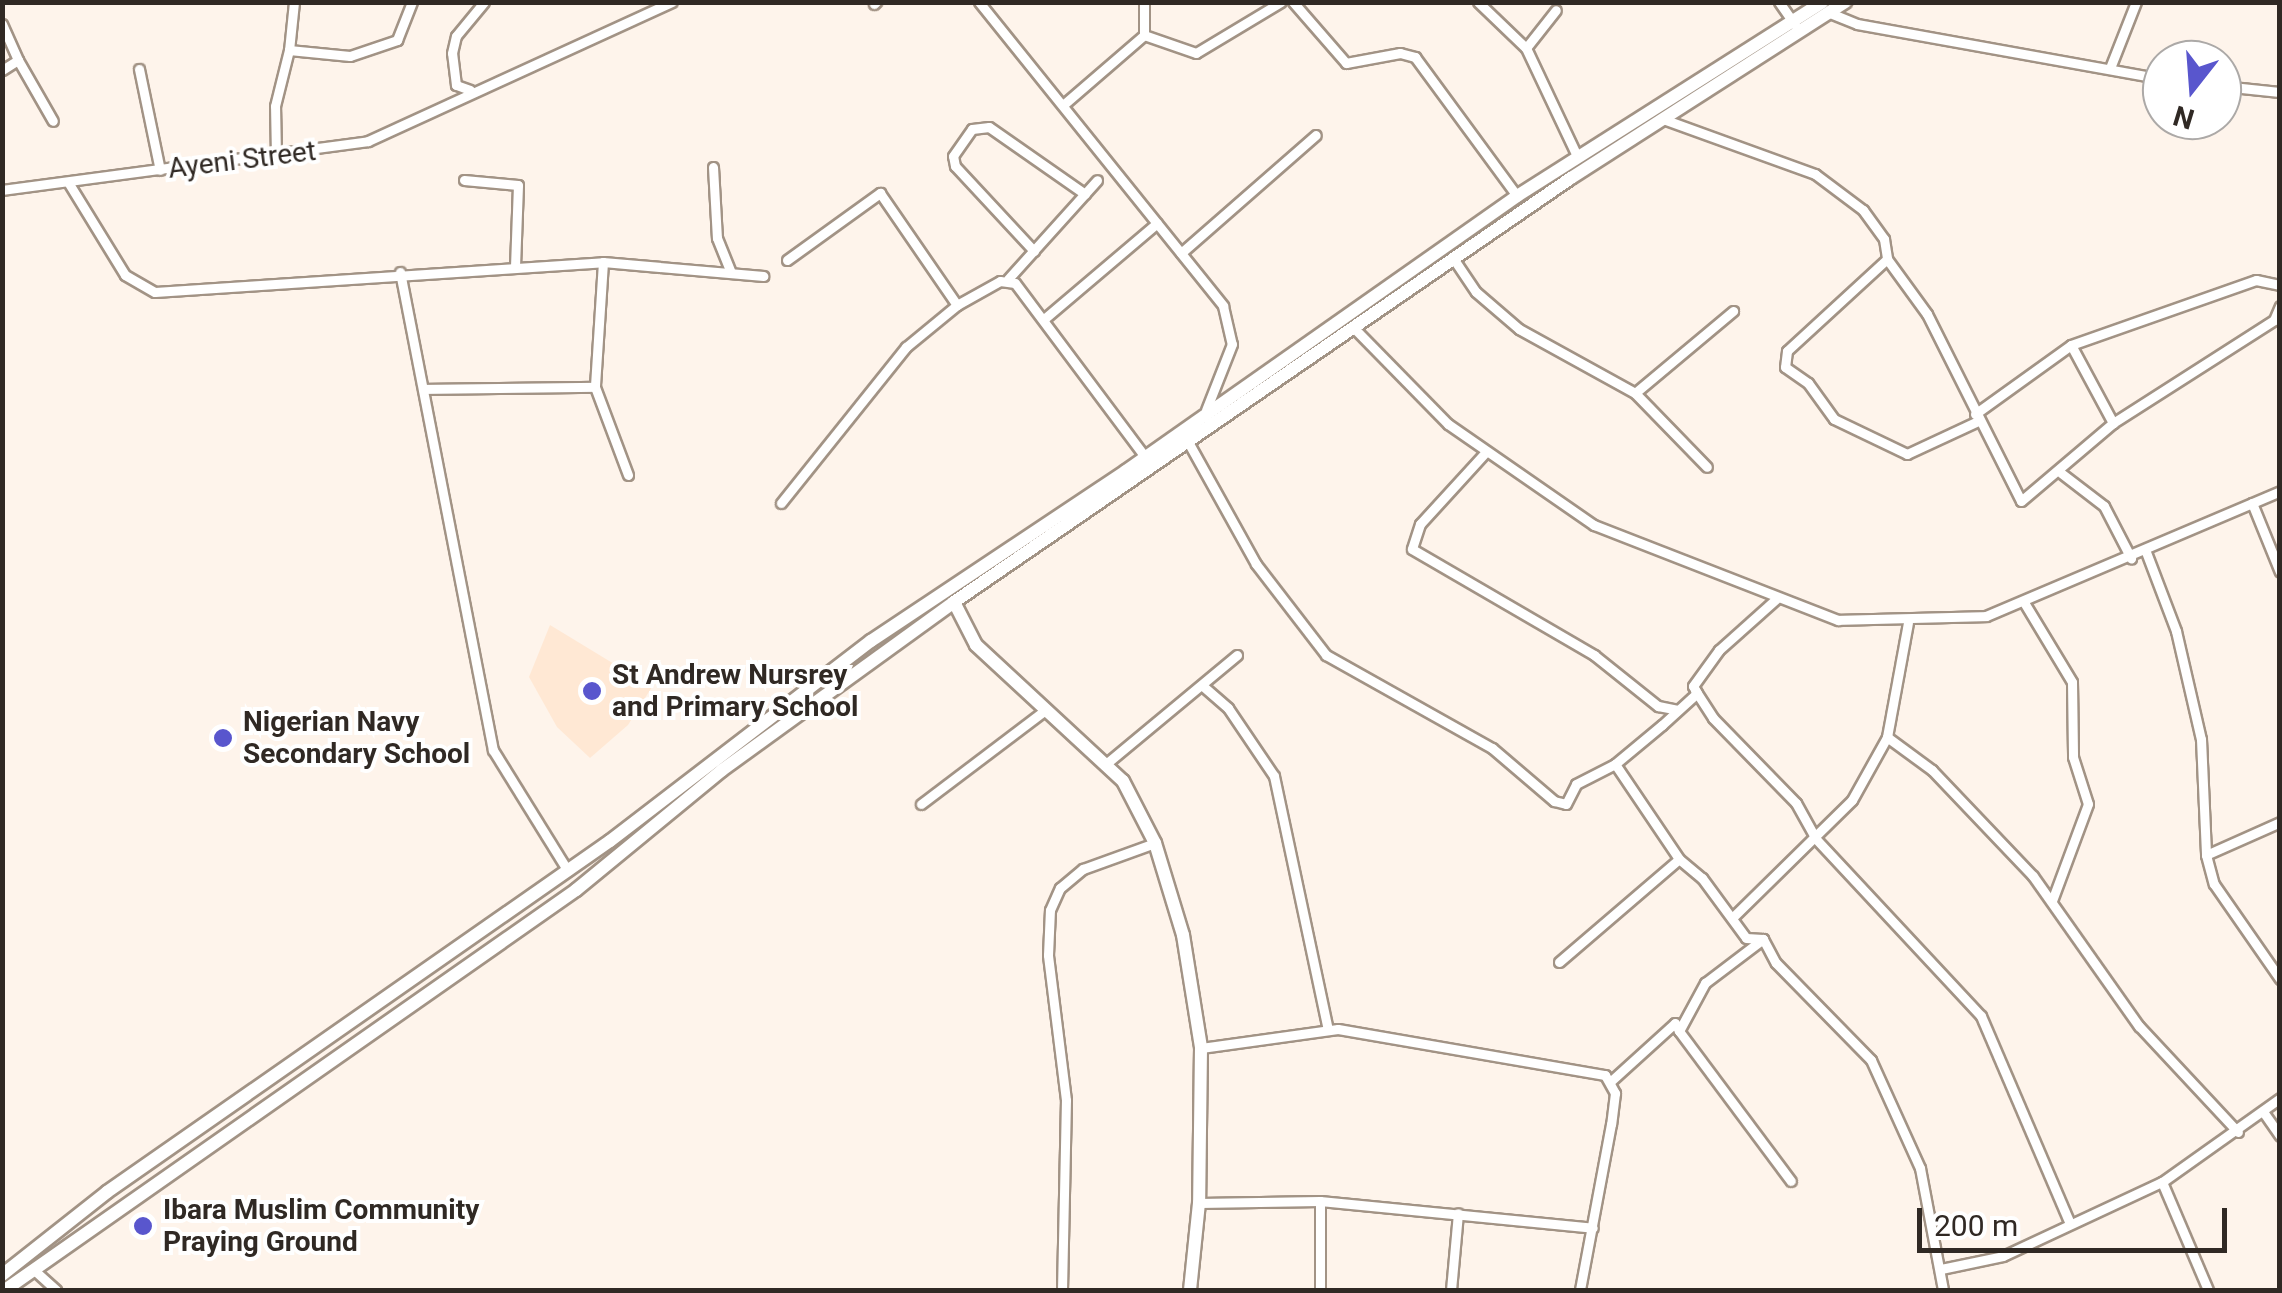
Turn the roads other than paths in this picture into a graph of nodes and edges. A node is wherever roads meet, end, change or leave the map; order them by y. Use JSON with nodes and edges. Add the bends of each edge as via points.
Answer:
{"nodes":[{"id":1,"x":294,"y":2,"type":"edge"},
{"id":2,"x":412,"y":2,"type":"edge"},
{"id":3,"x":484,"y":2,"type":"edge"},
{"id":4,"x":672,"y":2,"type":"edge"},
{"id":5,"x":979,"y":2,"type":"edge"},
{"id":6,"x":1144,"y":2,"type":"edge"},
{"id":7,"x":1281,"y":2,"type":"edge"},
{"id":8,"x":1293,"y":2,"type":"edge"},
{"id":9,"x":1478,"y":2,"type":"edge"},
{"id":10,"x":1779,"y":2,"type":"edge"},
{"id":11,"x":1844,"y":2,"type":"edge"},
{"id":12,"x":2136,"y":2,"type":"edge"},
{"id":13,"x":1826,"y":8,"type":"edge"},
{"id":14,"x":1556,"y":10,"type":"dead end"},
{"id":15,"x":2,"y":24,"type":"edge"},
{"id":16,"x":1796,"y":26,"type":"junction"},
{"id":17,"x":1144,"y":35,"type":"junction"},
{"id":18,"x":1526,"y":48,"type":"junction"},
{"id":19,"x":289,"y":50,"type":"junction"},
{"id":20,"x":18,"y":60,"type":"junction"},
{"id":21,"x":2110,"y":68,"type":"junction"},
{"id":22,"x":139,"y":69,"type":"dead end"},
{"id":23,"x":2,"y":70,"type":"edge"},
{"id":24,"x":2142,"y":75,"type":"edge"},
{"id":25,"x":2242,"y":88,"type":"edge"},
{"id":26,"x":470,"y":90,"type":"junction"},
{"id":27,"x":2280,"y":92,"type":"edge"},
{"id":28,"x":1063,"y":106,"type":"junction"},
{"id":29,"x":1663,"y":119,"type":"junction"},
{"id":30,"x":53,"y":120,"type":"dead end"},
{"id":31,"x":1316,"y":135,"type":"dead end"},
{"id":32,"x":276,"y":156,"type":"junction"},
{"id":33,"x":1577,"y":156,"type":"junction"},
{"id":34,"x":713,"y":167,"type":"dead end"},
{"id":35,"x":160,"y":170,"type":"junction"},
{"id":36,"x":464,"y":180,"type":"dead end"},
{"id":37,"x":1097,"y":180,"type":"dead end"},
{"id":38,"x":68,"y":182,"type":"junction"},
{"id":39,"x":2,"y":190,"type":"edge"},
{"id":40,"x":1084,"y":194,"type":"junction"},
{"id":41,"x":1517,"y":196,"type":"junction"},
{"id":42,"x":1157,"y":223,"type":"junction"},
{"id":43,"x":1034,"y":252,"type":"junction"},
{"id":44,"x":1181,"y":253,"type":"junction"},
{"id":45,"x":1887,"y":259,"type":"junction"},
{"id":46,"x":787,"y":260,"type":"dead end"},
{"id":47,"x":1456,"y":261,"type":"junction"},
{"id":48,"x":603,"y":262,"type":"junction"},
{"id":49,"x":514,"y":267,"type":"junction"},
{"id":50,"x":400,"y":272,"type":"junction"},
{"id":51,"x":730,"y":272,"type":"junction"},
{"id":52,"x":763,"y":276,"type":"dead end"},
{"id":53,"x":1008,"y":280,"type":"junction"},
{"id":54,"x":2280,"y":285,"type":"edge"},
{"id":55,"x":957,"y":305,"type":"junction"},
{"id":56,"x":2280,"y":306,"type":"edge"},
{"id":57,"x":1733,"y":311,"type":"dead end"},
{"id":58,"x":1044,"y":318,"type":"junction"},
{"id":59,"x":1352,"y":326,"type":"junction"},
{"id":60,"x":2071,"y":345,"type":"junction"},
{"id":61,"x":596,"y":388,"type":"junction"},
{"id":62,"x":424,"y":389,"type":"junction"},
{"id":63,"x":1635,"y":392,"type":"junction"},
{"id":64,"x":1206,"y":410,"type":"junction"},
{"id":65,"x":1976,"y":417,"type":"junction"},
{"id":66,"x":2113,"y":423,"type":"junction"},
{"id":67,"x":1187,"y":440,"type":"junction"},
{"id":68,"x":1484,"y":454,"type":"junction"},
{"id":69,"x":1145,"y":457,"type":"junction"},
{"id":70,"x":1707,"y":467,"type":"dead end"},
{"id":71,"x":2061,"y":473,"type":"junction"},
{"id":72,"x":628,"y":475,"type":"dead end"},
{"id":73,"x":2280,"y":491,"type":"edge"},
{"id":74,"x":781,"y":503,"type":"dead end"},
{"id":75,"x":2252,"y":503,"type":"junction"},
{"id":76,"x":1079,"y":510,"type":"junction"},
{"id":77,"x":2146,"y":552,"type":"junction"},
{"id":78,"x":2131,"y":558,"type":"junction"},
{"id":79,"x":2280,"y":572,"type":"edge"},
{"id":80,"x":1776,"y":599,"type":"junction"},
{"id":81,"x":954,"y":602,"type":"junction"},
{"id":82,"x":2025,"y":604,"type":"junction"},
{"id":83,"x":1908,"y":623,"type":"junction"},
{"id":84,"x":1237,"y":656,"type":"dead end"},
{"id":85,"x":1693,"y":686,"type":"junction"},
{"id":86,"x":1204,"y":687,"type":"junction"},
{"id":87,"x":1678,"y":710,"type":"junction"},
{"id":88,"x":1044,"y":711,"type":"junction"},
{"id":89,"x":1887,"y":737,"type":"junction"},
{"id":90,"x":712,"y":757,"type":"junction"},
{"id":91,"x":1106,"y":763,"type":"junction"},
{"id":92,"x":1614,"y":764,"type":"junction"},
{"id":93,"x":722,"y":770,"type":"junction"},
{"id":94,"x":921,"y":804,"type":"dead end"},
{"id":95,"x":2280,"y":822,"type":"edge"},
{"id":96,"x":1816,"y":838,"type":"junction"},
{"id":97,"x":1155,"y":844,"type":"junction"},
{"id":98,"x":2206,"y":856,"type":"junction"},
{"id":99,"x":1679,"y":859,"type":"junction"},
{"id":100,"x":568,"y":871,"type":"junction"},
{"id":101,"x":2052,"y":901,"type":"junction"},
{"id":102,"x":1732,"y":918,"type":"junction"},
{"id":103,"x":1763,"y":940,"type":"junction"},
{"id":104,"x":1559,"y":962,"type":"dead end"},
{"id":105,"x":2280,"y":979,"type":"edge"},
{"id":106,"x":1328,"y":1029,"type":"junction"},
{"id":107,"x":1678,"y":1032,"type":"junction"},
{"id":108,"x":1201,"y":1048,"type":"junction"},
{"id":109,"x":1611,"y":1081,"type":"junction"},
{"id":110,"x":2280,"y":1098,"type":"edge"},
{"id":111,"x":2264,"y":1113,"type":"junction"},
{"id":112,"x":2238,"y":1132,"type":"junction"},
{"id":113,"x":2280,"y":1136,"type":"edge"},
{"id":114,"x":1791,"y":1181,"type":"dead end"},
{"id":115,"x":2162,"y":1182,"type":"junction"},
{"id":116,"x":1320,"y":1201,"type":"junction"},
{"id":117,"x":1199,"y":1203,"type":"junction"},
{"id":118,"x":1458,"y":1213,"type":"junction"},
{"id":119,"x":2070,"y":1224,"type":"junction"},
{"id":120,"x":1593,"y":1228,"type":"junction"},
{"id":121,"x":1941,"y":1269,"type":"junction"},
{"id":122,"x":34,"y":1270,"type":"junction"},
{"id":123,"x":2,"y":1275,"type":"edge"},
{"id":124,"x":4,"y":1290,"type":"edge"},
{"id":125,"x":56,"y":1290,"type":"edge"},
{"id":126,"x":1062,"y":1290,"type":"edge"},
{"id":127,"x":1190,"y":1290,"type":"edge"},
{"id":128,"x":1320,"y":1290,"type":"edge"},
{"id":129,"x":1451,"y":1290,"type":"edge"},
{"id":130,"x":1580,"y":1290,"type":"edge"},
{"id":131,"x":1943,"y":1290,"type":"edge"},
{"id":132,"x":2208,"y":1290,"type":"edge"}],
"edges":[{"from":1,"to":19,"type":"street"},
{"from":2,"to":19,"type":"street","via":[[397,40],[386,48],[350,56]]},
{"from":3,"to":26,"type":"street","via":[[456,36],[452,53],[456,85]]},
{"from":4,"to":26,"type":"street","via":[[526,74]]},
{"from":5,"to":28,"type":"street"},
{"from":6,"to":17,"type":"street"},
{"from":7,"to":17,"type":"street","via":[[1196,53]]},
{"from":8,"to":41,"type":"street","via":[[1346,63],[1400,53],[1415,57]]},
{"from":9,"to":18,"type":"street"},
{"from":10,"to":16,"type":"street"},
{"from":11,"to":13,"type":"main road"},
{"from":12,"to":21,"type":"street"},
{"from":13,"to":16,"type":"main road"},
{"from":13,"to":21,"type":"street","via":[[1856,24]]},
{"from":14,"to":18,"type":"street"},
{"from":15,"to":20,"type":"street"},
{"from":16,"to":29,"type":"main road"},
{"from":16,"to":33,"type":"main road"},
{"from":17,"to":28,"type":"street"},
{"from":18,"to":33,"type":"street"},
{"from":19,"to":32,"type":"street","via":[[275,106]]},
{"from":20,"to":23,"type":"street"},
{"from":20,"to":30,"type":"street"},
{"from":21,"to":24,"type":"street"},
{"from":22,"to":35,"type":"street"},
{"from":25,"to":27,"type":"street"},
{"from":26,"to":32,"type":"street","name":"Ayeni Street","via":[[368,140]]},
{"from":28,"to":42,"type":"street"},
{"from":29,"to":45,"type":"street","via":[[1815,174],[1864,210],[1884,238]]},
{"from":29,"to":47,"type":"main road"},
{"from":31,"to":44,"type":"street"},
{"from":32,"to":35,"type":"street","name":"Ayeni Street"},
{"from":33,"to":41,"type":"main road"},
{"from":34,"to":51,"type":"street","via":[[717,238]]},
{"from":35,"to":38,"type":"street","name":"Ayeni Street"},
{"from":36,"to":49,"type":"street","via":[[518,185]]},
{"from":37,"to":40,"type":"street"},
{"from":38,"to":39,"type":"street","name":"Ayeni Street"},
{"from":38,"to":50,"type":"street","via":[[125,276],[143,290]]},
{"from":40,"to":43,"type":"street"},
{"from":40,"to":43,"type":"street","via":[[989,127],[972,129],[953,156],[955,166]]},
{"from":41,"to":64,"type":"main road"},
{"from":42,"to":44,"type":"street"},
{"from":42,"to":58,"type":"street"},
{"from":43,"to":53,"type":"street"},
{"from":44,"to":64,"type":"street","via":[[1223,306],[1232,344]]},
{"from":45,"to":65,"type":"street","via":[[1928,314]]},
{"from":45,"to":65,"type":"street","via":[[1787,351],[1784,367],[1808,384],[1834,420],[1907,454]]},
{"from":46,"to":55,"type":"street","via":[[880,193]]},
{"from":47,"to":59,"type":"main road"},
{"from":47,"to":63,"type":"street","via":[[1476,292],[1518,328]]},
{"from":48,"to":49,"type":"street"},
{"from":48,"to":51,"type":"street"},
{"from":48,"to":61,"type":"street"},
{"from":49,"to":50,"type":"street"},
{"from":50,"to":62,"type":"street"},
{"from":51,"to":52,"type":"street"},
{"from":53,"to":55,"type":"street"},
{"from":53,"to":58,"type":"street"},
{"from":54,"to":60,"type":"street","via":[[2256,280]]},
{"from":55,"to":74,"type":"street","via":[[906,347]]},
{"from":56,"to":66,"type":"street","via":[[2274,320]]},
{"from":57,"to":63,"type":"street"},
{"from":58,"to":69,"type":"street"},
{"from":59,"to":67,"type":"main road"},
{"from":59,"to":68,"type":"street"},
{"from":60,"to":65,"type":"street"},
{"from":60,"to":66,"type":"street"},
{"from":61,"to":62,"type":"street"},
{"from":61,"to":72,"type":"street"},
{"from":62,"to":100,"type":"street","via":[[493,750]]},
{"from":63,"to":70,"type":"street"},
{"from":64,"to":69,"type":"main road"},
{"from":65,"to":71,"type":"street","via":[[2015,498],[2030,500]]},
{"from":66,"to":71,"type":"street"},
{"from":67,"to":76,"type":"main road"},
{"from":67,"to":92,"type":"street","via":[[1256,564],[1326,655],[1492,748],[1554,801],[1566,804],[1576,784]]},
{"from":68,"to":80,"type":"street","via":[[1594,525],[1706,564]]},
{"from":68,"to":87,"type":"street","via":[[1420,524],[1412,549],[1594,655],[1658,706]]},
{"from":69,"to":76,"type":"main road"},
{"from":71,"to":78,"type":"street","via":[[2104,506]]},
{"from":73,"to":75,"type":"street"},
{"from":75,"to":77,"type":"street"},
{"from":75,"to":79,"type":"street"},
{"from":76,"to":81,"type":"main road"},
{"from":76,"to":90,"type":"main road"},
{"from":77,"to":78,"type":"street"},
{"from":77,"to":98,"type":"street","via":[[2176,631],[2202,739]]},
{"from":78,"to":82,"type":"street"},
{"from":80,"to":83,"type":"street","via":[[1838,620]]},
{"from":80,"to":85,"type":"street","via":[[1719,650]]},
{"from":81,"to":88,"type":"main road","via":[[976,645]]},
{"from":81,"to":93,"type":"main road"},
{"from":82,"to":83,"type":"street","via":[[1986,616]]},
{"from":82,"to":101,"type":"street","via":[[2072,682],[2073,757],[2088,804]]},
{"from":83,"to":89,"type":"street"},
{"from":84,"to":86,"type":"street"},
{"from":85,"to":87,"type":"street","via":[[1697,693]]},
{"from":85,"to":96,"type":"street","via":[[1712,718],[1796,802]]},
{"from":86,"to":91,"type":"street"},
{"from":86,"to":106,"type":"street","via":[[1274,776]]},
{"from":87,"to":92,"type":"street"},
{"from":88,"to":91,"type":"main road"},
{"from":88,"to":94,"type":"street"},
{"from":89,"to":96,"type":"street","via":[[1852,800]]},
{"from":89,"to":101,"type":"street","via":[[1965,802]]},
{"from":90,"to":93,"type":"main road"},
{"from":90,"to":100,"type":"main road"},
{"from":91,"to":97,"type":"main road"},
{"from":92,"to":99,"type":"street"},
{"from":93,"to":122,"type":"main road","via":[[576,890]]},
{"from":95,"to":98,"type":"street"},
{"from":96,"to":102,"type":"street"},
{"from":96,"to":119,"type":"street","via":[[1981,1016]]},
{"from":97,"to":108,"type":"main road","via":[[1183,936]]},
{"from":97,"to":126,"type":"street","via":[[1083,869],[1060,888],[1050,910],[1048,955],[1066,1100]]},
{"from":98,"to":105,"type":"street","via":[[2214,884]]},
{"from":99,"to":102,"type":"street"},
{"from":99,"to":104,"type":"street"},
{"from":100,"to":123,"type":"main road","via":[[30,1248]]},
{"from":101,"to":112,"type":"street","via":[[2138,1026]]},
{"from":102,"to":103,"type":"street","via":[[1746,938]]},
{"from":103,"to":107,"type":"street","via":[[1705,982]]},
{"from":103,"to":121,"type":"street","via":[[1776,963],[1872,1060],[1920,1168]]},
{"from":106,"to":108,"type":"street"},
{"from":106,"to":109,"type":"street","via":[[1590,1068]]},
{"from":107,"to":109,"type":"street","via":[[1675,1024]]},
{"from":107,"to":114,"type":"street"},
{"from":108,"to":117,"type":"main road"},
{"from":109,"to":120,"type":"street","via":[[1611,1124]]},
{"from":110,"to":111,"type":"street"},
{"from":111,"to":112,"type":"street"},
{"from":111,"to":113,"type":"street"},
{"from":112,"to":115,"type":"street"},
{"from":115,"to":119,"type":"street"},
{"from":115,"to":132,"type":"street"},
{"from":116,"to":117,"type":"street"},
{"from":116,"to":118,"type":"street"},
{"from":116,"to":128,"type":"street"},
{"from":117,"to":127,"type":"main road"},
{"from":118,"to":120,"type":"street"},
{"from":118,"to":129,"type":"street"},
{"from":119,"to":121,"type":"street","via":[[2003,1256]]},
{"from":120,"to":130,"type":"street"},
{"from":121,"to":131,"type":"street"},
{"from":122,"to":124,"type":"main road"},
{"from":122,"to":125,"type":"street"}]}
